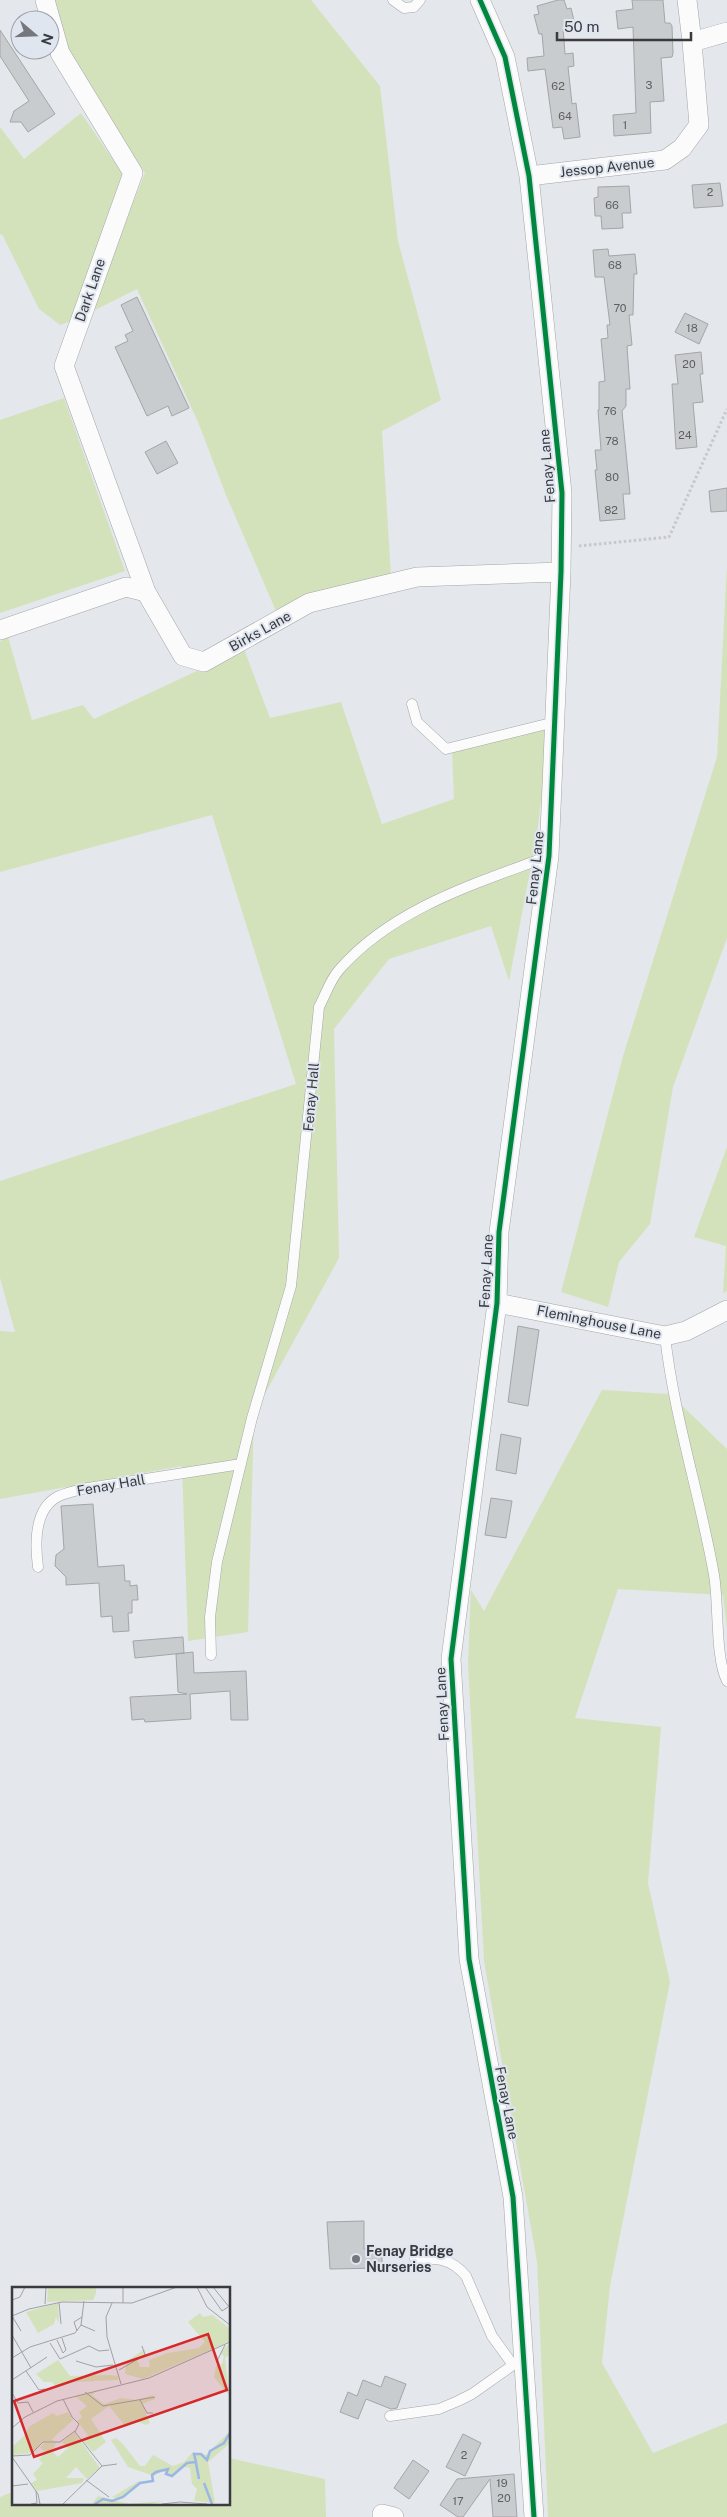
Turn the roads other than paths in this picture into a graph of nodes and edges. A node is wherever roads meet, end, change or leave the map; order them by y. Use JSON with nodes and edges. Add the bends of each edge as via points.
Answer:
{"nodes":[{"id":1,"x":45,"y":0,"type":"edge"},
{"id":2,"x":393,"y":0,"type":"edge"},
{"id":3,"x":420,"y":0,"type":"edge"},
{"id":4,"x":480,"y":0,"type":"edge"},
{"id":5,"x":687,"y":0,"type":"edge"},
{"id":6,"x":727,"y":32,"type":"edge"},
{"id":7,"x":692,"y":42,"type":"junction"},
{"id":8,"x":529,"y":176,"type":"junction"},
{"id":9,"x":561,"y":572,"type":"junction"},
{"id":10,"x":146,"y":592,"type":"junction"},
{"id":11,"x":0,"y":630,"type":"edge"},
{"id":12,"x":412,"y":704,"type":"dead end"},
{"id":13,"x":555,"y":722,"type":"junction"},
{"id":14,"x":549,"y":856,"type":"junction"},
{"id":15,"x":496,"y":1303,"type":"junction"},
{"id":16,"x":727,"y":1310,"type":"edge"},
{"id":17,"x":665,"y":1336,"type":"junction"},
{"id":18,"x":241,"y":1464,"type":"junction"},
{"id":19,"x":38,"y":1567,"type":"dead end"},
{"id":20,"x":211,"y":1655,"type":"dead end"},
{"id":21,"x":727,"y":1681,"type":"edge"},
{"id":22,"x":415,"y":2259,"type":"dead end"},
{"id":23,"x":519,"y":2364,"type":"junction"},
{"id":24,"x":390,"y":2416,"type":"dead end"},
{"id":25,"x":534,"y":2517,"type":"edge"}],
"edges":[{"from":1,"to":10,"type":"street","name":"Dark Lane","via":[[60,53],[133,173],[64,366]]},
{"from":2,"to":3,"type":"lane","via":[[404,8],[414,7]]},
{"from":4,"to":8,"type":"street","name":"Fenay Lane","via":[[505,57]]},
{"from":5,"to":7,"type":"street","name":"Jessop Avenue"},
{"from":6,"to":7,"type":"street"},
{"from":7,"to":8,"type":"street","name":"Jessop Avenue","via":[[699,125],[682,148],[665,160]]},
{"from":8,"to":9,"type":"street","name":"Fenay Lane","via":[[562,492]]},
{"from":9,"to":10,"type":"street","name":"Birks Lane","via":[[417,577],[309,604],[204,662],[183,656]]},
{"from":9,"to":13,"type":"street","name":"Fenay Lane"},
{"from":10,"to":11,"type":"street","via":[[126,587]]},
{"from":12,"to":13,"type":"lane","via":[[416,722],[446,749]]},
{"from":13,"to":14,"type":"street","name":"Fenay Lane"},
{"from":14,"to":15,"type":"street","name":"Fenay Lane","via":[[499,1232]]},
{"from":14,"to":18,"type":"lane","name":"Fenay Hall","via":[[435,899],[368,941],[337,972],[320,1008],[291,1286]]},
{"from":15,"to":17,"type":"street","name":"Fleminghouse Lane"},
{"from":15,"to":23,"type":"street","name":"Fenay Lane","via":[[451,1659],[468,1959],[513,2197]]},
{"from":16,"to":17,"type":"street","name":"Fleminghouse Lane","via":[[686,1332]]},
{"from":17,"to":21,"type":"lane","via":[[670,1376],[714,1575],[719,1641]]},
{"from":18,"to":19,"type":"lane","name":"Fenay Hall","via":[[82,1489],[58,1497],[46,1508],[36,1534]]},
{"from":18,"to":20,"type":"lane","name":"Fenay Hall","via":[[217,1562],[210,1617]]},
{"from":22,"to":23,"type":"lane","via":[[443,2258],[461,2270],[492,2336]]},
{"from":23,"to":24,"type":"lane","via":[[458,2401],[438,2409]]},
{"from":23,"to":25,"type":"street","name":"Fenay Lane"}]}
